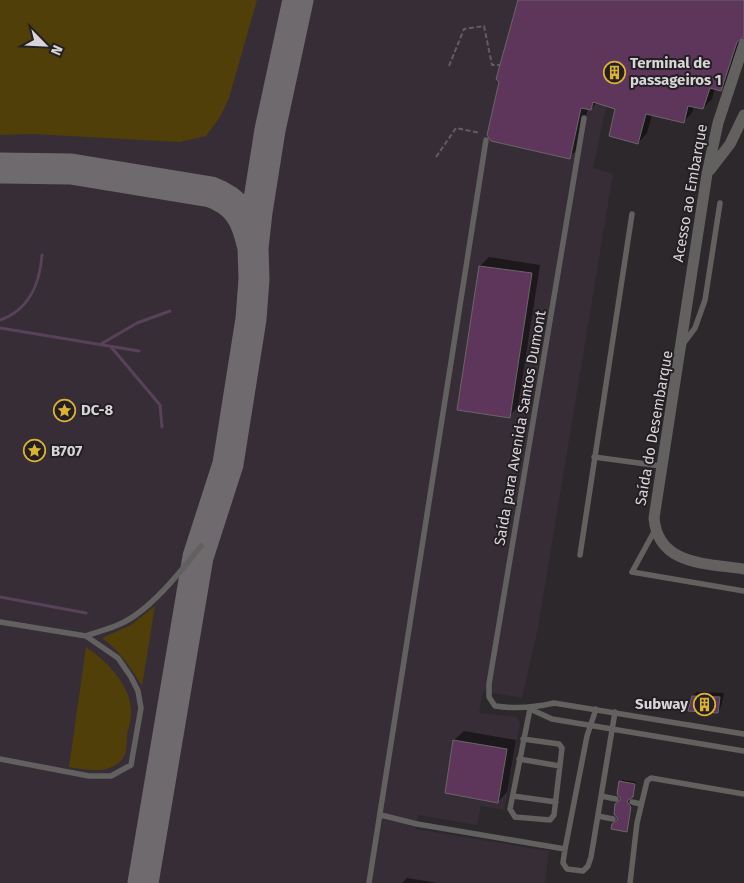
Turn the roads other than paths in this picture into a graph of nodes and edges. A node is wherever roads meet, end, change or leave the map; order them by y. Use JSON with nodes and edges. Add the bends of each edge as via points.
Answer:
{"nodes":[{"id":1,"x":744,"y":44,"type":"edge"},
{"id":2,"x":744,"y":115,"type":"edge"},
{"id":3,"x":584,"y":118,"type":"dead end"},
{"id":4,"x":486,"y":140,"type":"dead end"},
{"id":5,"x":707,"y":174,"type":"junction"},
{"id":6,"x":720,"y":203,"type":"dead end"},
{"id":7,"x":632,"y":214,"type":"dead end"},
{"id":8,"x":679,"y":350,"type":"junction"},
{"id":9,"x":594,"y":457,"type":"junction"},
{"id":10,"x":662,"y":466,"type":"junction"},
{"id":11,"x":655,"y":530,"type":"junction"},
{"id":12,"x":201,"y":546,"type":"dead end"},
{"id":13,"x":580,"y":555,"type":"dead end"},
{"id":14,"x":744,"y":569,"type":"edge"},
{"id":15,"x":744,"y":591,"type":"edge"},
{"id":16,"x":0,"y":622,"type":"edge"},
{"id":17,"x":86,"y":636,"type":"junction"},
{"id":18,"x":530,"y":709,"type":"junction"},
{"id":19,"x":596,"y":709,"type":"junction"},
{"id":20,"x":615,"y":712,"type":"junction"},
{"id":21,"x":589,"y":726,"type":"junction"},
{"id":22,"x":613,"y":729,"type":"junction"},
{"id":23,"x":744,"y":733,"type":"edge"},
{"id":24,"x":523,"y":739,"type":"junction"},
{"id":25,"x":744,"y":751,"type":"edge"},
{"id":26,"x":0,"y":759,"type":"edge"},
{"id":27,"x":519,"y":759,"type":"junction"},
{"id":28,"x":560,"y":766,"type":"junction"},
{"id":29,"x":744,"y":794,"type":"edge"},
{"id":30,"x":512,"y":796,"type":"junction"},
{"id":31,"x":601,"y":796,"type":"junction"},
{"id":32,"x":616,"y":799,"type":"dead end"},
{"id":33,"x":556,"y":802,"type":"junction"},
{"id":34,"x":632,"y":802,"type":"dead end"},
{"id":35,"x":641,"y":804,"type":"junction"},
{"id":36,"x":381,"y":815,"type":"junction"},
{"id":37,"x":598,"y":816,"type":"junction"},
{"id":38,"x":613,"y":819,"type":"dead end"},
{"id":39,"x":629,"y":822,"type":"dead end"},
{"id":40,"x":637,"y":823,"type":"junction"},
{"id":41,"x":565,"y":849,"type":"junction"},
{"id":42,"x":369,"y":883,"type":"edge"},
{"id":43,"x":630,"y":883,"type":"edge"}],
"edges":[{"from":1,"to":5,"type":"street","name":"Acesso ao Embarque","via":[[718,122]]},
{"from":2,"to":5,"type":"street","via":[[730,144]]},
{"from":3,"to":18,"type":"lane","name":"Saída para Avenida Santos Dumont","via":[[489,684],[489,697],[495,706]]},
{"from":4,"to":36,"type":"lane"},
{"from":5,"to":8,"type":"street","name":"Acesso ao Embarque"},
{"from":6,"to":8,"type":"lane","name":"Saída do Desembarque","via":[[703,308],[695,328]]},
{"from":7,"to":9,"type":"lane"},
{"from":8,"to":10,"type":"street","name":"Saída do Desembarque"},
{"from":9,"to":10,"type":"lane"},
{"from":9,"to":13,"type":"lane"},
{"from":10,"to":11,"type":"street","name":"Saída do Desembarque"},
{"from":11,"to":14,"type":"street","via":[[668,551],[682,558]]},
{"from":11,"to":15,"type":"lane","via":[[632,572]]},
{"from":12,"to":17,"type":"lane","via":[[162,591],[134,615],[122,624]]},
{"from":16,"to":17,"type":"lane"},
{"from":17,"to":26,"type":"lane","via":[[118,658],[138,691],[141,708],[131,765],[111,776],[89,776]]},
{"from":18,"to":19,"type":"lane","via":[[554,703]]},
{"from":18,"to":21,"type":"lane","via":[[552,719]]},
{"from":18,"to":24,"type":"lane"},
{"from":19,"to":20,"type":"lane"},
{"from":19,"to":21,"type":"lane"},
{"from":20,"to":22,"type":"lane"},
{"from":20,"to":23,"type":"lane"},
{"from":21,"to":22,"type":"lane"},
{"from":21,"to":41,"type":"lane"},
{"from":22,"to":25,"type":"lane"},
{"from":22,"to":31,"type":"lane"},
{"from":24,"to":27,"type":"lane"},
{"from":24,"to":28,"type":"lane","via":[[559,744],[562,748]]},
{"from":27,"to":28,"type":"lane"},
{"from":27,"to":30,"type":"lane"},
{"from":28,"to":33,"type":"lane"},
{"from":29,"to":35,"type":"lane","via":[[651,778],[647,781]]},
{"from":30,"to":33,"type":"lane"},
{"from":30,"to":33,"type":"lane","via":[[512,815],[534,820],[550,820]]},
{"from":31,"to":32,"type":"lane"},
{"from":31,"to":37,"type":"lane"},
{"from":34,"to":35,"type":"lane"},
{"from":35,"to":40,"type":"lane"},
{"from":36,"to":41,"type":"lane"},
{"from":36,"to":42,"type":"lane"},
{"from":37,"to":38,"type":"lane"},
{"from":37,"to":41,"type":"lane","via":[[591,857],[583,871],[567,869],[563,863]]},
{"from":39,"to":40,"type":"lane"},
{"from":40,"to":43,"type":"lane"}]}
